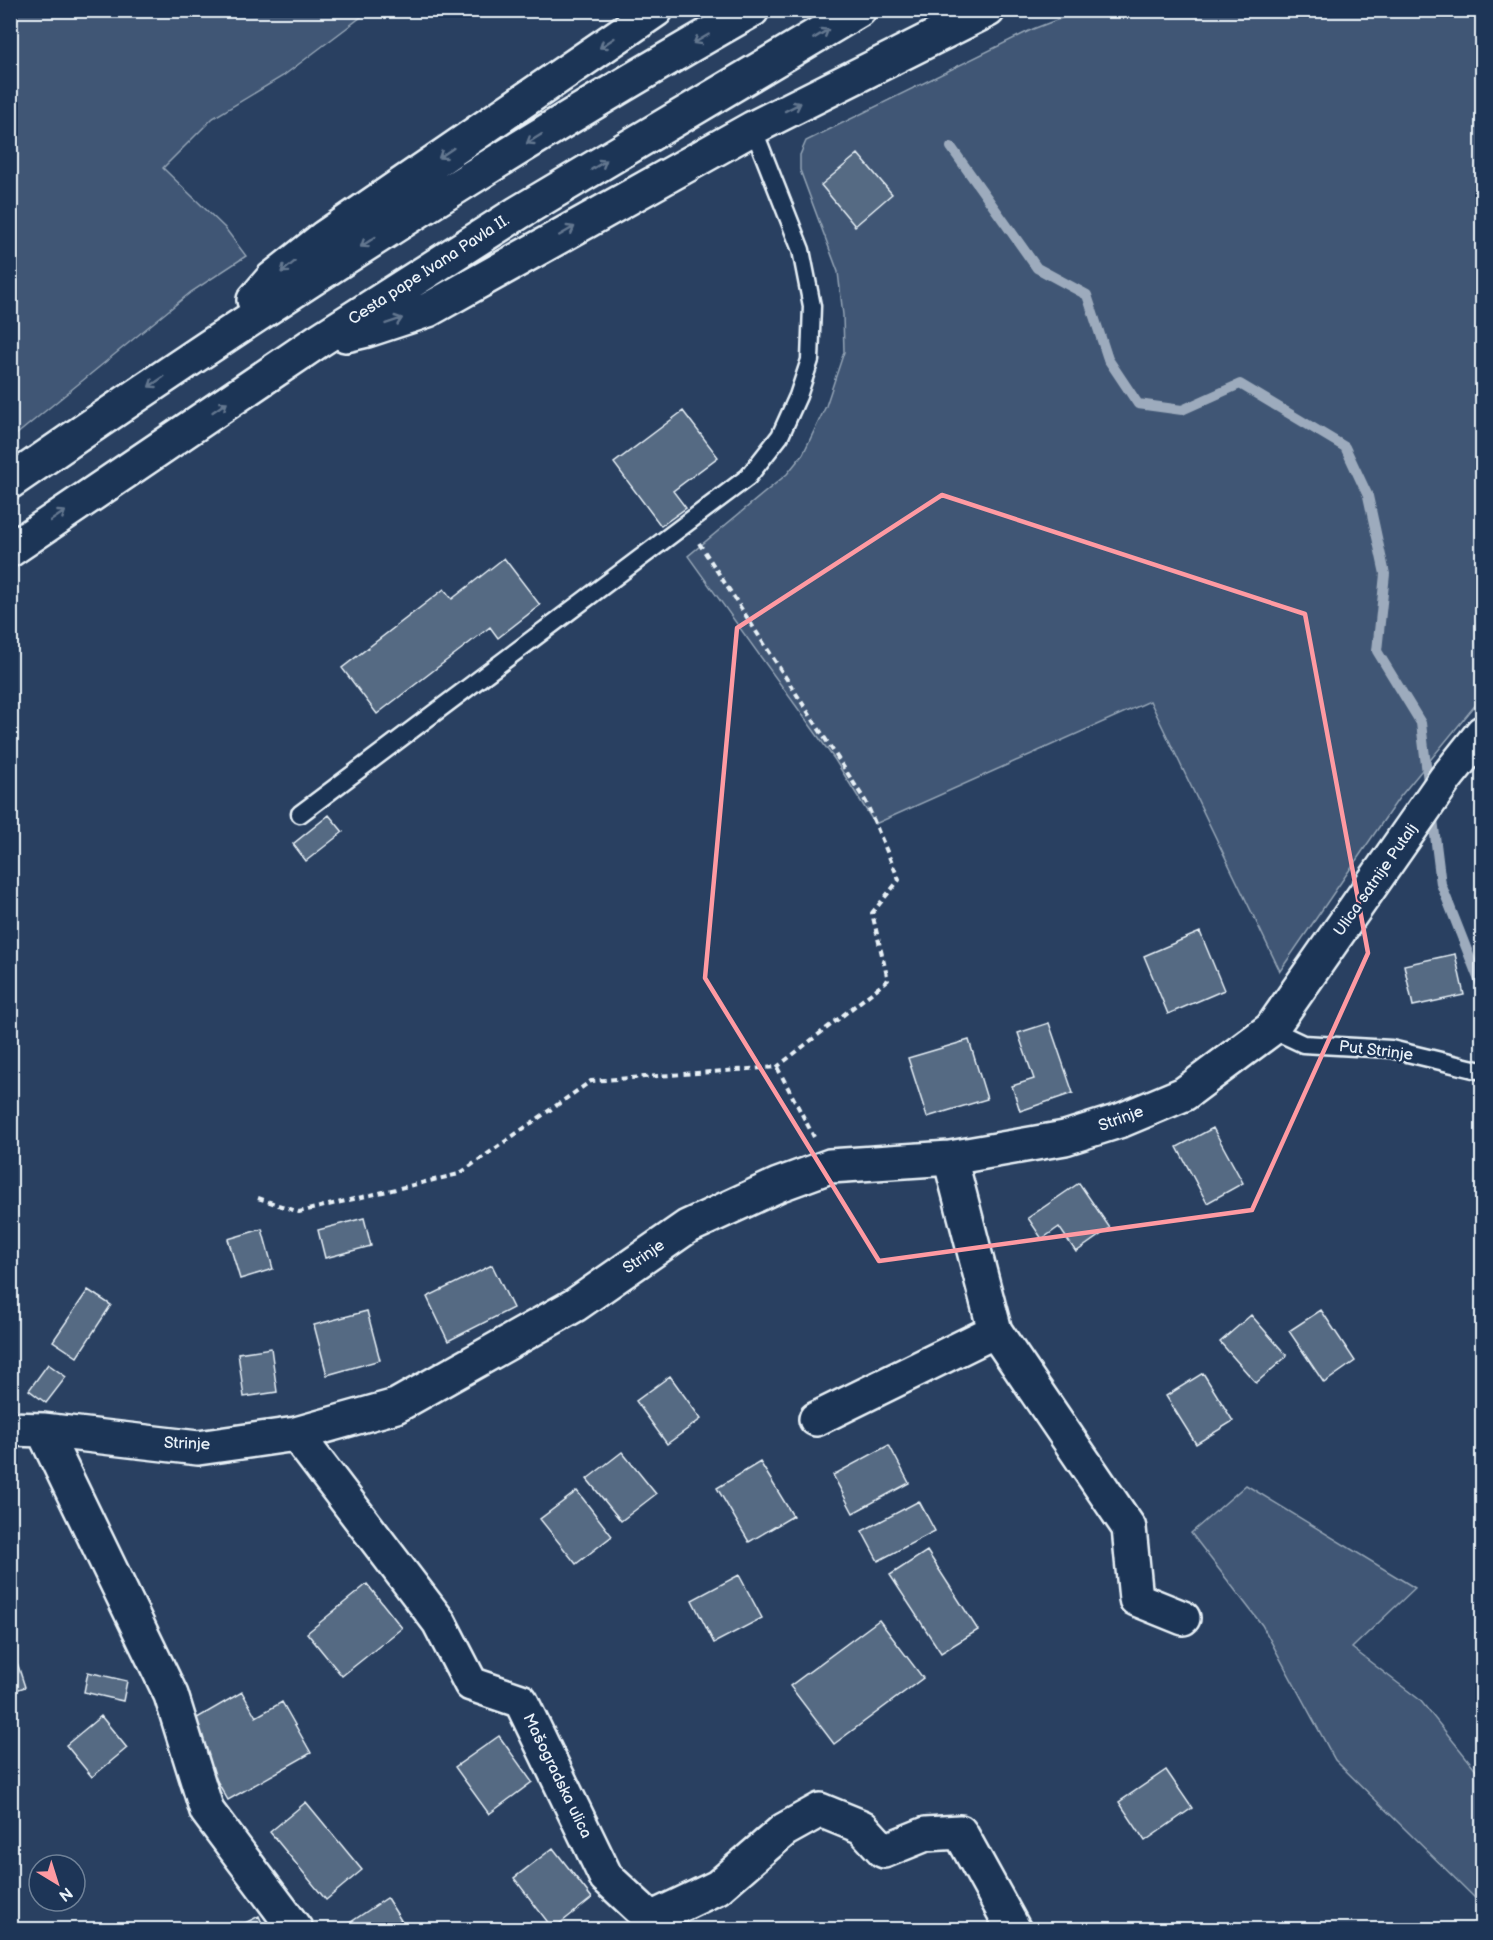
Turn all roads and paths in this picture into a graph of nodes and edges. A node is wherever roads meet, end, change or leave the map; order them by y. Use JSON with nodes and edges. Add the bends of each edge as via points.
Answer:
{"nodes":[{"id":1,"x":656,"y":10,"type":"edge"},
{"id":2,"x":752,"y":10,"type":"edge"},
{"id":3,"x":859,"y":10,"type":"edge"},
{"id":4,"x":988,"y":10,"type":"edge"},
{"id":5,"x":753,"y":128,"type":"junction"},
{"id":6,"x":222,"y":338,"type":"junction"},
{"id":7,"x":318,"y":341,"type":"junction"},
{"id":8,"x":10,"y":482,"type":"edge"},
{"id":9,"x":687,"y":525,"type":"junction"},
{"id":10,"x":10,"y":550,"type":"edge"},
{"id":11,"x":1482,"y":733,"type":"edge"},
{"id":12,"x":300,"y":814,"type":"dead end"},
{"id":13,"x":1271,"y":1029,"type":"junction"},
{"id":14,"x":777,"y":1067,"type":"junction"},
{"id":15,"x":1482,"y":1071,"type":"edge"},
{"id":16,"x":950,"y":1158,"type":"junction"},
{"id":17,"x":830,"y":1166,"type":"junction"},
{"id":18,"x":258,"y":1198,"type":"dead end"},
{"id":19,"x":995,"y":1330,"type":"junction"},
{"id":20,"x":816,"y":1419,"type":"dead end"},
{"id":21,"x":10,"y":1429,"type":"edge"},
{"id":22,"x":42,"y":1430,"type":"junction"},
{"id":23,"x":296,"y":1434,"type":"junction"},
{"id":24,"x":1183,"y":1618,"type":"dead end"},
{"id":25,"x":657,"y":1924,"type":"edge"},
{"id":26,"x":296,"y":1929,"type":"edge"},
{"id":27,"x":1014,"y":1929,"type":"edge"}],
"edges":[{"from":1,"to":6,"type":"street","one_way":true,"via":[[325,237],[272,279]]},
{"from":2,"to":6,"type":"street","one_way":true,"via":[[398,222]]},
{"from":7,"to":3,"type":"street","name":"Cesta pape Ivana Pavla II.","one_way":true,"via":[[518,213]]},
{"from":5,"to":4,"type":"street","one_way":true},
{"from":7,"to":5,"type":"street","one_way":true,"via":[[428,310]]},
{"from":5,"to":9,"type":"lane","via":[[801,250],[812,306],[810,360],[780,436],[748,477]]},
{"from":6,"to":8,"type":"street","one_way":true},
{"from":10,"to":7,"type":"street","name":"Cesta pape Ivana Pavla II.","one_way":true},
{"from":9,"to":12,"type":"lane"},
{"from":9,"to":14,"type":"path","via":[[866,802],[899,880],[872,913],[888,980]]},
{"from":11,"to":13,"type":"street","name":"Ulica satnije Putalj","via":[[1446,778]]},
{"from":13,"to":15,"type":"lane","name":"Put Strinje","via":[[1303,1044],[1391,1049]]},
{"from":13,"to":16,"type":"street","name":"Strinje","via":[[1184,1094],[1122,1120],[1065,1138]]},
{"from":14,"to":17,"type":"path"},
{"from":14,"to":18,"type":"path","via":[[591,1081],[459,1174],[299,1212]]},
{"from":16,"to":17,"type":"street","name":"Strinje"},
{"from":16,"to":19,"type":"street"},
{"from":17,"to":23,"type":"street","name":"Strinje","via":[[687,1227],[575,1305],[396,1406]]},
{"from":19,"to":20,"type":"street"},
{"from":19,"to":24,"type":"street","via":[[1130,1528],[1137,1599]]},
{"from":21,"to":22,"type":"street","name":"Strinje"},
{"from":22,"to":23,"type":"street","name":"Strinje","via":[[198,1448]]},
{"from":22,"to":26,"type":"street","via":[[171,1695],[207,1811]]},
{"from":23,"to":25,"type":"street","name":"Mašogradska ulica","via":[[439,1622],[471,1684],[521,1701],[606,1877]]},
{"from":25,"to":27,"type":"street","via":[[718,1887],[784,1830],[820,1810],[862,1827],[884,1851],[926,1834],[960,1832]]}]}
